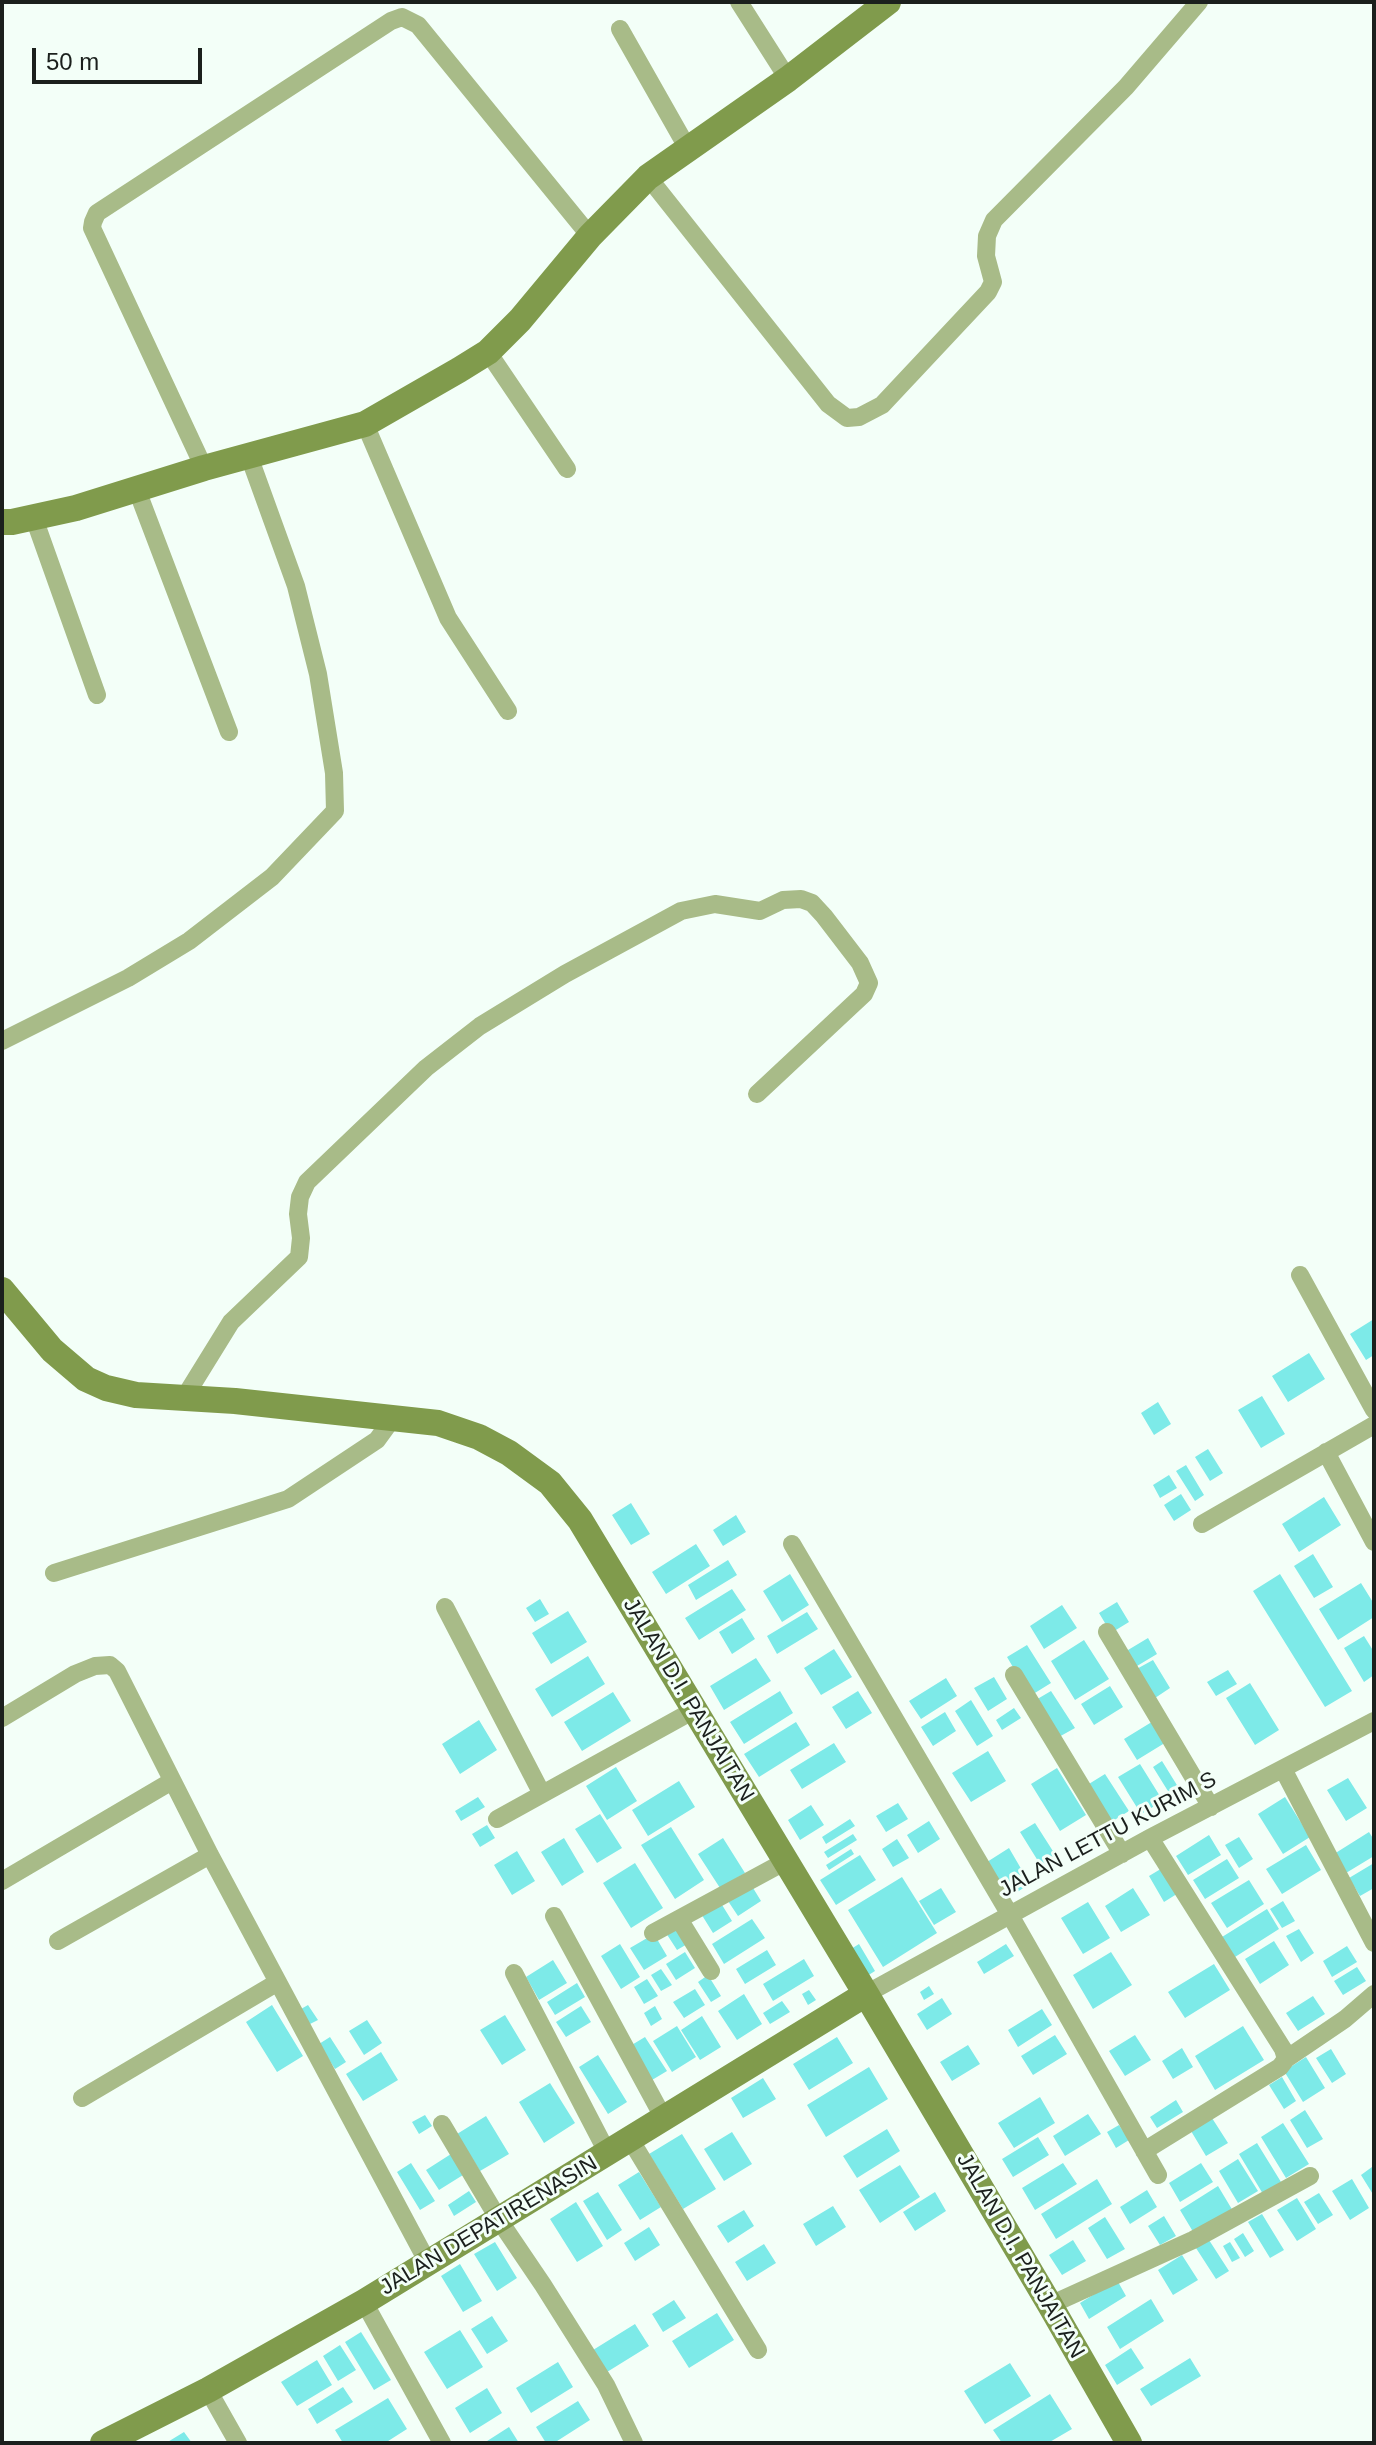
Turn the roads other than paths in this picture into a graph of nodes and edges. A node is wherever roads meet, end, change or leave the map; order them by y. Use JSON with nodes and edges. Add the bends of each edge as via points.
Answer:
{"nodes":[{"id":1,"x":739,"y":2,"type":"edge"},
{"id":2,"x":888,"y":2,"type":"edge"},
{"id":3,"x":1199,"y":2,"type":"edge"},
{"id":4,"x":620,"y":29,"type":"dead end"},
{"id":5,"x":788,"y":79,"type":"junction"},
{"id":6,"x":688,"y":149,"type":"junction"},
{"id":7,"x":648,"y":177,"type":"junction"},
{"id":8,"x":590,"y":236,"type":"junction"},
{"id":9,"x":488,"y":352,"type":"junction"},
{"id":10,"x":365,"y":424,"type":"junction"},
{"id":11,"x":249,"y":456,"type":"junction"},
{"id":12,"x":204,"y":468,"type":"junction"},
{"id":13,"x":567,"y":469,"type":"dead end"},
{"id":14,"x":137,"y":490,"type":"junction"},
{"id":15,"x":34,"y":518,"type":"junction"},
{"id":16,"x":2,"y":522,"type":"edge"},
{"id":17,"x":97,"y":695,"type":"dead end"},
{"id":18,"x":508,"y":711,"type":"dead end"},
{"id":19,"x":229,"y":732,"type":"dead end"},
{"id":20,"x":2,"y":1041,"type":"edge"},
{"id":21,"x":757,"y":1094,"type":"dead end"},
{"id":22,"x":1300,"y":1275,"type":"dead end"},
{"id":23,"x":2,"y":1290,"type":"edge"},
{"id":24,"x":184,"y":1398,"type":"junction"},
{"id":25,"x":1374,"y":1410,"type":"edge"},
{"id":26,"x":393,"y":1418,"type":"junction"},
{"id":27,"x":1374,"y":1425,"type":"edge"},
{"id":28,"x":1326,"y":1452,"type":"junction"},
{"id":29,"x":1202,"y":1524,"type":"dead end"},
{"id":30,"x":1374,"y":1542,"type":"edge"},
{"id":31,"x":792,"y":1544,"type":"dead end"},
{"id":32,"x":54,"y":1573,"type":"dead end"},
{"id":33,"x":445,"y":1607,"type":"dead end"},
{"id":34,"x":1107,"y":1632,"type":"dead end"},
{"id":35,"x":1014,"y":1675,"type":"dead end"},
{"id":36,"x":694,"y":1710,"type":"junction"},
{"id":37,"x":2,"y":1718,"type":"edge"},
{"id":38,"x":1374,"y":1721,"type":"edge"},
{"id":39,"x":1283,"y":1769,"type":"junction"},
{"id":40,"x":172,"y":1781,"type":"junction"},
{"id":41,"x":542,"y":1794,"type":"junction"},
{"id":42,"x":1211,"y":1807,"type":"junction"},
{"id":43,"x":497,"y":1819,"type":"dead end"},
{"id":44,"x":1150,"y":1838,"type":"junction"},
{"id":45,"x":1122,"y":1854,"type":"junction"},
{"id":46,"x":210,"y":1855,"type":"junction"},
{"id":47,"x":786,"y":1861,"type":"junction"},
{"id":48,"x":2,"y":1881,"type":"edge"},
{"id":49,"x":1010,"y":1915,"type":"junction"},
{"id":50,"x":554,"y":1916,"type":"dead end"},
{"id":51,"x":679,"y":1919,"type":"junction"},
{"id":52,"x":653,"y":1933,"type":"dead end"},
{"id":53,"x":58,"y":1941,"type":"dead end"},
{"id":54,"x":1374,"y":1943,"type":"edge"},
{"id":55,"x":711,"y":1971,"type":"dead end"},
{"id":56,"x":514,"y":1973,"type":"dead end"},
{"id":57,"x":278,"y":1982,"type":"junction"},
{"id":58,"x":866,"y":1994,"type":"junction"},
{"id":59,"x":1374,"y":1994,"type":"edge"},
{"id":60,"x":1286,"y":2059,"type":"junction"},
{"id":61,"x":82,"y":2098,"type":"dead end"},
{"id":62,"x":663,"y":2117,"type":"junction"},
{"id":63,"x":442,"y":2124,"type":"dead end"},
{"id":64,"x":630,"y":2139,"type":"junction"},
{"id":65,"x":1144,"y":2151,"type":"junction"},
{"id":66,"x":608,"y":2154,"type":"junction"},
{"id":67,"x":1158,"y":2175,"type":"dead end"},
{"id":68,"x":1310,"y":2176,"type":"dead end"},
{"id":69,"x":499,"y":2220,"type":"junction"},
{"id":70,"x":428,"y":2263,"type":"junction"},
{"id":71,"x":364,"y":2302,"type":"junction"},
{"id":72,"x":1050,"y":2305,"type":"junction"},
{"id":73,"x":758,"y":2350,"type":"dead end"},
{"id":74,"x":208,"y":2390,"type":"junction"},
{"id":75,"x":103,"y":2443,"type":"edge"},
{"id":76,"x":238,"y":2443,"type":"edge"},
{"id":77,"x":442,"y":2443,"type":"edge"},
{"id":78,"x":634,"y":2443,"type":"edge"},
{"id":79,"x":1129,"y":2443,"type":"edge"}],
"edges":[{"from":1,"to":5,"type":"street"},
{"from":2,"to":5,"type":"street"},
{"from":3,"to":7,"type":"street","via":[[1126,87],[994,220],[987,236],[993,282],[988,292],[882,405],[859,417],[847,418],[828,404]]},
{"from":4,"to":6,"type":"street"},
{"from":5,"to":6,"type":"street"},
{"from":6,"to":7,"type":"street"},
{"from":7,"to":8,"type":"street"},
{"from":8,"to":9,"type":"street"},
{"from":8,"to":12,"type":"street","via":[[418,25],[402,17],[391,21],[97,213],[93,222]]},
{"from":9,"to":10,"type":"street"},
{"from":9,"to":13,"type":"street"},
{"from":10,"to":11,"type":"street"},
{"from":10,"to":18,"type":"street","via":[[448,618]]},
{"from":11,"to":12,"type":"street"},
{"from":11,"to":20,"type":"street","via":[[296,586],[318,674],[335,811],[272,877],[189,941]]},
{"from":12,"to":14,"type":"street"},
{"from":14,"to":15,"type":"street"},
{"from":14,"to":19,"type":"street"},
{"from":15,"to":16,"type":"street"},
{"from":15,"to":17,"type":"street"},
{"from":21,"to":24,"type":"street","via":[[864,994],[869,983],[824,916],[801,899],[783,900],[760,911],[715,904],[681,911],[504,1011],[426,1068],[307,1182],[298,1214],[299,1257],[231,1322]]},
{"from":22,"to":25,"type":"street"},
{"from":23,"to":24,"type":"street","name":"JALAN D.I. PANJAITAN","via":[[52,1350],[86,1379],[136,1395]]},
{"from":24,"to":26,"type":"street","name":"JALAN D.I. PANJAITAN"},
{"from":26,"to":32,"type":"street","via":[[377,1440],[288,1499]]},
{"from":26,"to":36,"type":"street","name":"JALAN D.I. PANJAITAN","via":[[438,1423],[479,1437],[550,1483],[580,1520]]},
{"from":27,"to":28,"type":"street"},
{"from":28,"to":29,"type":"street"},
{"from":28,"to":30,"type":"street"},
{"from":31,"to":49,"type":"street"},
{"from":33,"to":41,"type":"street"},
{"from":34,"to":42,"type":"street"},
{"from":35,"to":45,"type":"street"},
{"from":36,"to":41,"type":"street"},
{"from":36,"to":47,"type":"street","name":"JALAN D.I. PANJAITAN"},
{"from":37,"to":40,"type":"street","via":[[75,1674],[110,1665]]},
{"from":38,"to":39,"type":"street","name":"JALAN LETTU KURIM S"},
{"from":39,"to":42,"type":"street","name":"JALAN LETTU KURIM S"},
{"from":39,"to":54,"type":"street"},
{"from":40,"to":46,"type":"street"},
{"from":40,"to":48,"type":"street"},
{"from":41,"to":43,"type":"street"},
{"from":42,"to":44,"type":"street","name":"JALAN LETTU KURIM S"},
{"from":44,"to":45,"type":"street","name":"JALAN LETTU KURIM S"},
{"from":44,"to":60,"type":"street"},
{"from":45,"to":49,"type":"street","name":"JALAN LETTU KURIM S"},
{"from":46,"to":53,"type":"street"},
{"from":46,"to":57,"type":"street"},
{"from":47,"to":51,"type":"street"},
{"from":47,"to":58,"type":"street","name":"JALAN D.I. PANJAITAN"},
{"from":49,"to":58,"type":"street","name":"JALAN LETTU KURIM S"},
{"from":49,"to":65,"type":"street"},
{"from":50,"to":62,"type":"street"},
{"from":51,"to":52,"type":"street"},
{"from":51,"to":55,"type":"street"},
{"from":56,"to":66,"type":"street"},
{"from":57,"to":61,"type":"street"},
{"from":57,"to":70,"type":"street"},
{"from":58,"to":62,"type":"street","name":"JALAN DEPATIRENASIN"},
{"from":58,"to":72,"type":"street","name":"JALAN D.I. PANJAITAN"},
{"from":59,"to":60,"type":"street"},
{"from":60,"to":65,"type":"street"},
{"from":62,"to":64,"type":"street","name":"JALAN DEPATIRENASIN"},
{"from":63,"to":69,"type":"street"},
{"from":64,"to":66,"type":"street","name":"JALAN DEPATIRENASIN"},
{"from":64,"to":73,"type":"street"},
{"from":65,"to":67,"type":"street"},
{"from":66,"to":69,"type":"street","name":"JALAN DEPATIRENASIN"},
{"from":68,"to":72,"type":"street","via":[[1193,2240]]},
{"from":69,"to":70,"type":"street","name":"JALAN DEPATIRENASIN"},
{"from":69,"to":78,"type":"street","via":[[606,2385]]},
{"from":70,"to":71,"type":"street","name":"JALAN DEPATIRENASIN"},
{"from":71,"to":74,"type":"street","name":"JALAN DEPATIRENASIN"},
{"from":71,"to":77,"type":"street"},
{"from":72,"to":79,"type":"street","name":"JALAN D.I. PANJAITAN"},
{"from":74,"to":75,"type":"street","name":"JALAN DEPATIRENASIN"},
{"from":74,"to":76,"type":"street"}]}
